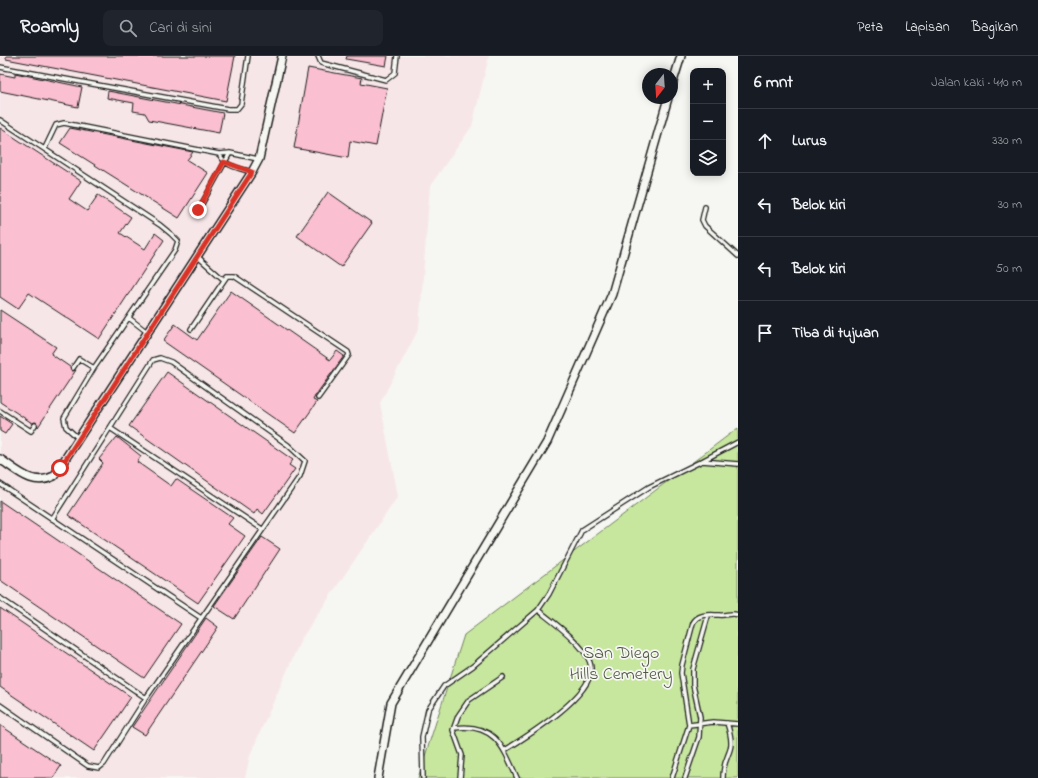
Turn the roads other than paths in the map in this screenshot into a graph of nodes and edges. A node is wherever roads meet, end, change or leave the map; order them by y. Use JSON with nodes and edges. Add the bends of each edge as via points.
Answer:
{"nodes":[{"id":1,"x":248,"y":56,"type":"edge"},
{"id":2,"x":282,"y":56,"type":"edge"},
{"id":3,"x":318,"y":56,"type":"edge"},
{"id":4,"x":397,"y":56,"type":"edge"},
{"id":5,"x":681,"y":56,"type":"edge"},
{"id":6,"x":0,"y":67,"type":"edge"},
{"id":7,"x":677,"y":68,"type":"edge"},
{"id":8,"x":666,"y":104,"type":"edge"},
{"id":9,"x":0,"y":120,"type":"edge"},
{"id":10,"x":45,"y":148,"type":"junction"},
{"id":11,"x":230,"y":153,"type":"junction"},
{"id":12,"x":219,"y":154,"type":"junction"},
{"id":13,"x":259,"y":159,"type":"junction"},
{"id":14,"x":224,"y":162,"type":"junction"},
{"id":15,"x":252,"y":172,"type":"junction"},
{"id":16,"x":705,"y":207,"type":"dead end"},
{"id":17,"x":198,"y":210,"type":"dead end"},
{"id":18,"x":738,"y":256,"type":"edge"},
{"id":19,"x":198,"y":257,"type":"junction"},
{"id":20,"x":224,"y":280,"type":"junction"},
{"id":21,"x":129,"y":318,"type":"junction"},
{"id":22,"x":191,"y":329,"type":"dead end"},
{"id":23,"x":147,"y":332,"type":"junction"},
{"id":24,"x":73,"y":368,"type":"dead end"},
{"id":25,"x":94,"y":368,"type":"junction"},
{"id":26,"x":318,"y":398,"type":"dead end"},
{"id":27,"x":0,"y":411,"type":"edge"},
{"id":28,"x":35,"y":425,"type":"dead end"},
{"id":29,"x":110,"y":428,"type":"junction"},
{"id":30,"x":78,"y":439,"type":"junction"},
{"id":31,"x":738,"y":442,"type":"edge"},
{"id":32,"x":0,"y":459,"type":"edge"},
{"id":33,"x":702,"y":461,"type":"junction"},
{"id":34,"x":738,"y":464,"type":"edge"},
{"id":35,"x":0,"y":484,"type":"edge"},
{"id":36,"x":52,"y":519,"type":"junction"},
{"id":37,"x":262,"y":529,"type":"junction"},
{"id":38,"x":0,"y":598,"type":"edge"},
{"id":39,"x":538,"y":610,"type":"junction"},
{"id":40,"x":738,"y":614,"type":"edge"},
{"id":41,"x":708,"y":616,"type":"junction"},
{"id":42,"x":201,"y":618,"type":"junction"},
{"id":43,"x":503,"y":677,"type":"dead end"},
{"id":44,"x":146,"y":698,"type":"junction"},
{"id":45,"x":0,"y":705,"type":"edge"},
{"id":46,"x":727,"y":723,"type":"junction"},
{"id":47,"x":699,"y":724,"type":"junction"},
{"id":48,"x":738,"y":724,"type":"edge"},
{"id":49,"x":689,"y":725,"type":"junction"},
{"id":50,"x":454,"y":728,"type":"junction"},
{"id":51,"x":505,"y":750,"type":"junction"},
{"id":52,"x":378,"y":778,"type":"edge"},
{"id":53,"x":423,"y":778,"type":"edge"},
{"id":54,"x":460,"y":778,"type":"edge"},
{"id":55,"x":517,"y":778,"type":"edge"},
{"id":56,"x":672,"y":778,"type":"edge"},
{"id":57,"x":685,"y":778,"type":"edge"},
{"id":58,"x":723,"y":778,"type":"edge"}],
"edges":[{"from":1,"to":6,"type":"lane","via":[[241,104],[238,109]]},
{"from":2,"to":13,"type":"street"},
{"from":3,"to":4,"type":"lane","via":[[321,63],[386,80],[394,73]]},
{"from":5,"to":7,"type":"street"},
{"from":8,"to":52,"type":"street","via":[[612,294],[547,442],[392,703]]},
{"from":9,"to":10,"type":"lane"},
{"from":10,"to":12,"type":"lane","via":[[56,125],[64,122]]},
{"from":10,"to":21,"type":"lane","via":[[160,225],[178,241],[175,250]]},
{"from":11,"to":12,"type":"lane"},
{"from":11,"to":13,"type":"lane"},
{"from":11,"to":14,"type":"lane"},
{"from":12,"to":14,"type":"lane"},
{"from":13,"to":15,"type":"street"},
{"from":14,"to":15,"type":"lane"},
{"from":14,"to":17,"type":"lane"},
{"from":15,"to":19,"type":"street"},
{"from":16,"to":18,"type":"lane","via":[[702,220],[705,226]]},
{"from":19,"to":20,"type":"lane"},
{"from":19,"to":23,"type":"street"},
{"from":20,"to":22,"type":"lane"},
{"from":20,"to":26,"type":"lane","via":[[228,275],[234,276],[346,349],[349,355]]},
{"from":21,"to":23,"type":"lane"},
{"from":21,"to":25,"type":"lane"},
{"from":23,"to":30,"type":"street"},
{"from":24,"to":25,"type":"lane","via":[[79,359]]},
{"from":25,"to":30,"type":"lane","via":[[64,418],[66,427]]},
{"from":27,"to":28,"type":"lane","via":[[31,431]]},
{"from":29,"to":36,"type":"lane"},
{"from":29,"to":37,"type":"lane"},
{"from":29,"to":37,"type":"lane","via":[[153,360],[160,358],[171,362],[288,445],[305,461],[300,476]]},
{"from":30,"to":32,"type":"street","via":[[54,476],[44,481],[27,478]]},
{"from":31,"to":33,"type":"lane"},
{"from":33,"to":34,"type":"lane"},
{"from":33,"to":39,"type":"lane","via":[[649,487],[582,530]]},
{"from":35,"to":36,"type":"lane"},
{"from":36,"to":42,"type":"lane"},
{"from":37,"to":42,"type":"lane"},
{"from":38,"to":44,"type":"lane"},
{"from":39,"to":51,"type":"lane","via":[[579,645],[588,659],[590,676],[578,697],[535,732]]},
{"from":39,"to":53,"type":"lane","via":[[474,666],[444,686],[428,710],[425,723],[422,737]]},
{"from":40,"to":41,"type":"lane"},
{"from":41,"to":47,"type":"lane","via":[[693,669]]},
{"from":41,"to":49,"type":"lane","via":[[704,615],[694,620],[682,665],[683,692]]},
{"from":42,"to":44,"type":"lane"},
{"from":43,"to":50,"type":"lane","via":[[469,700],[458,716]]},
{"from":44,"to":45,"type":"lane","via":[[99,768],[88,766]]},
{"from":46,"to":47,"type":"lane"},
{"from":46,"to":48,"type":"lane"},
{"from":46,"to":58,"type":"lane","via":[[736,743],[725,766]]},
{"from":47,"to":49,"type":"lane"},
{"from":47,"to":57,"type":"lane","via":[[699,736]]},
{"from":49,"to":56,"type":"lane"},
{"from":50,"to":51,"type":"lane","via":[[478,727],[494,738]]},
{"from":50,"to":54,"type":"lane","via":[[462,758]]},
{"from":51,"to":55,"type":"lane"}]}
